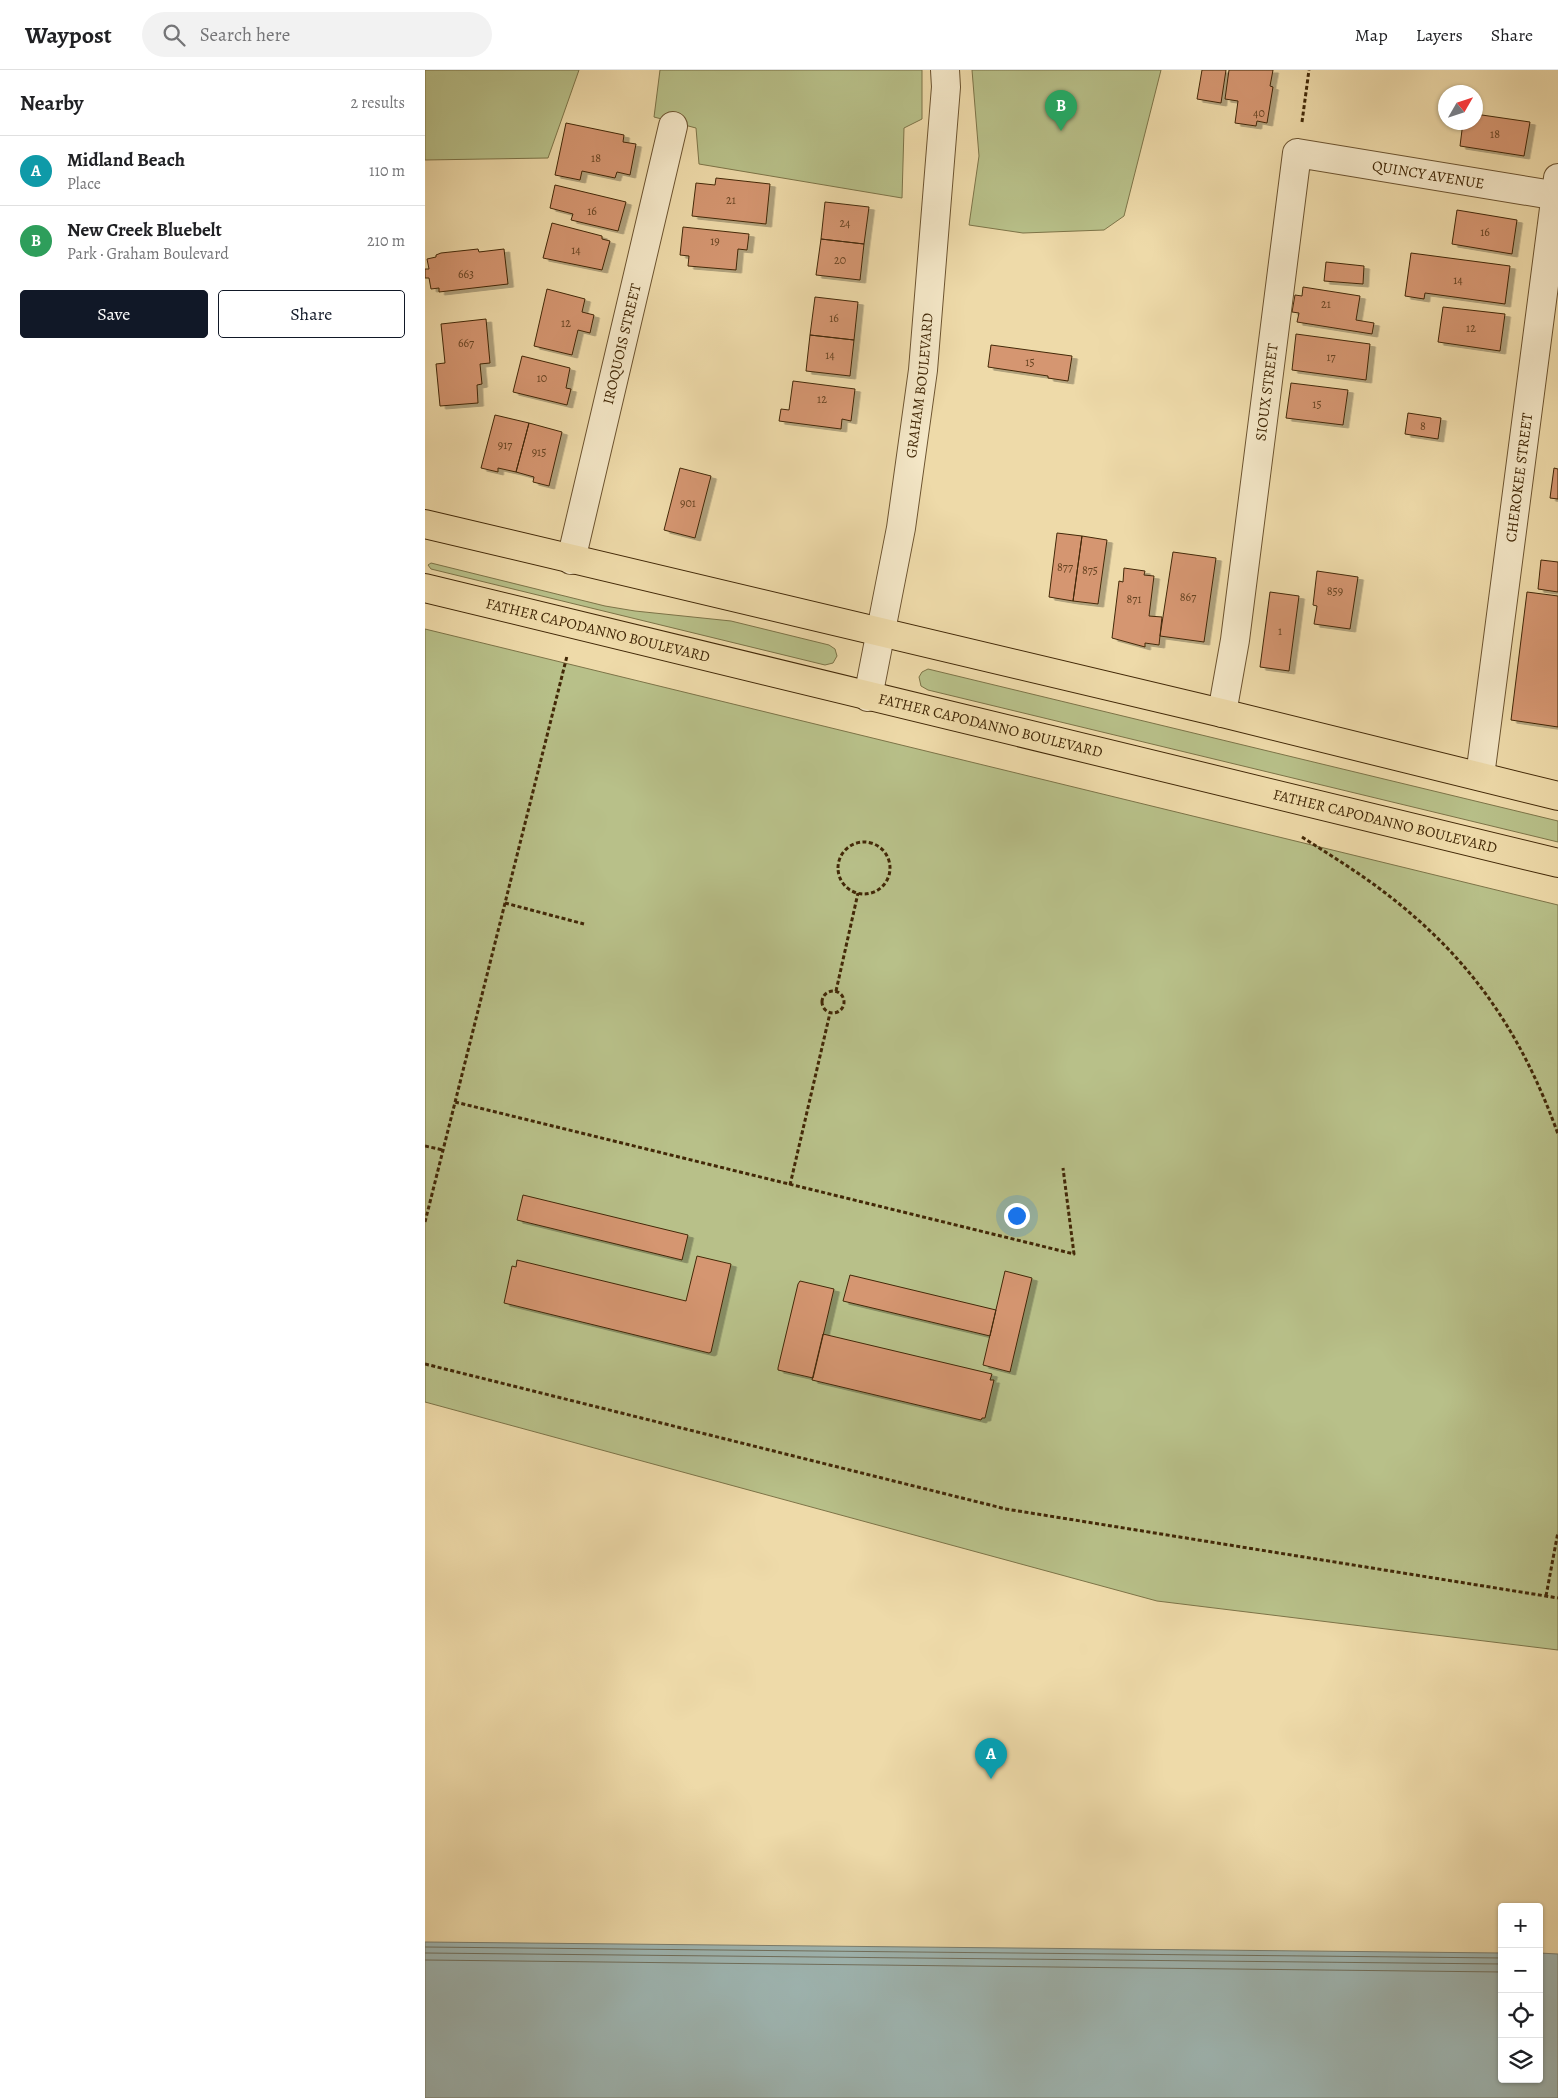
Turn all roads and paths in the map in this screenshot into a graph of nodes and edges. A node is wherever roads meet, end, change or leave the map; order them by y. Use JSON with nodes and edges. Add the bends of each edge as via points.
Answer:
{"nodes":[{"id":1,"x":945,"y":70,"type":"edge"},
{"id":2,"x":1309,"y":70,"type":"edge"},
{"id":3,"x":673,"y":126,"type":"dead end"},
{"id":4,"x":1297,"y":153,"type":"junction"},
{"id":5,"x":1557,"y":190,"type":"edge"},
{"id":6,"x":425,"y":524,"type":"edge"},
{"id":7,"x":571,"y":560,"type":"junction"},
{"id":8,"x":425,"y":588,"type":"edge"},
{"id":9,"x":881,"y":632,"type":"junction"},
{"id":10,"x":567,"y":656,"type":"dead end"},
{"id":11,"x":868,"y":697,"type":"junction"},
{"id":12,"x":1222,"y":714,"type":"junction"},
{"id":13,"x":1480,"y":776,"type":"junction"},
{"id":14,"x":1558,"y":796,"type":"edge"},
{"id":15,"x":1302,"y":836,"type":"dead end"},
{"id":16,"x":1558,"y":863,"type":"edge"},
{"id":17,"x":858,"y":894,"type":"junction"},
{"id":18,"x":505,"y":904,"type":"junction"},
{"id":19,"x":584,"y":924,"type":"dead end"},
{"id":20,"x":835,"y":991,"type":"junction"},
{"id":21,"x":830,"y":1013,"type":"junction"},
{"id":22,"x":455,"y":1102,"type":"junction"},
{"id":23,"x":1558,"y":1134,"type":"edge"},
{"id":24,"x":425,"y":1146,"type":"edge"},
{"id":25,"x":443,"y":1150,"type":"junction"},
{"id":26,"x":1063,"y":1168,"type":"dead end"},
{"id":27,"x":790,"y":1185,"type":"junction"},
{"id":28,"x":425,"y":1222,"type":"edge"},
{"id":29,"x":425,"y":1364,"type":"edge"},
{"id":30,"x":1558,"y":1532,"type":"edge"},
{"id":31,"x":1546,"y":1596,"type":"junction"},
{"id":32,"x":1558,"y":1598,"type":"edge"}],
"edges":[{"from":1,"to":9,"type":"street","name":"GRAHAM BOULEVARD","via":[[923,370],[901,528]]},
{"from":2,"to":4,"type":"path"},
{"from":3,"to":7,"type":"street","name":"IROQUOIS STREET"},
{"from":4,"to":5,"type":"street","name":"QUINCY AVENUE"},
{"from":4,"to":12,"type":"street","name":"SIOUX STREET","via":[[1235,640]]},
{"from":5,"to":13,"type":"street","name":"CHEROKEE STREET"},
{"from":6,"to":7,"type":"main road"},
{"from":7,"to":9,"type":"main road"},
{"from":8,"to":11,"type":"main road","name":"FATHER CAPODANNO BOULEVARD"},
{"from":9,"to":11,"type":"street","name":"GRAHAM BOULEVARD"},
{"from":9,"to":12,"type":"main road"},
{"from":10,"to":18,"type":"path"},
{"from":11,"to":16,"type":"main road","name":"FATHER CAPODANNO BOULEVARD"},
{"from":12,"to":13,"type":"main road"},
{"from":13,"to":14,"type":"main road"},
{"from":15,"to":23,"type":"path","via":[[1384,891],[1461,962],[1513,1034],[1544,1095]]},
{"from":17,"to":17,"type":"path","via":[[873,892],[886,882],[889,873],[890,865],[883,850],[868,841],[851,844],[844,850],[837,866],[842,883]]},
{"from":17,"to":20,"type":"path"},
{"from":18,"to":19,"type":"path"},
{"from":18,"to":22,"type":"path"},
{"from":20,"to":21,"type":"path","via":[[827,992],[821,1001],[823,1008]]},
{"from":20,"to":21,"type":"path","via":[[841,994],[844,1004],[840,1011]]},
{"from":21,"to":27,"type":"path"},
{"from":22,"to":25,"type":"path"},
{"from":22,"to":27,"type":"path"},
{"from":24,"to":25,"type":"path"},
{"from":25,"to":28,"type":"path"},
{"from":26,"to":27,"type":"path","via":[[1074,1254]]},
{"from":29,"to":31,"type":"path","via":[[1007,1509]]},
{"from":30,"to":31,"type":"path"},
{"from":31,"to":32,"type":"path"}]}
